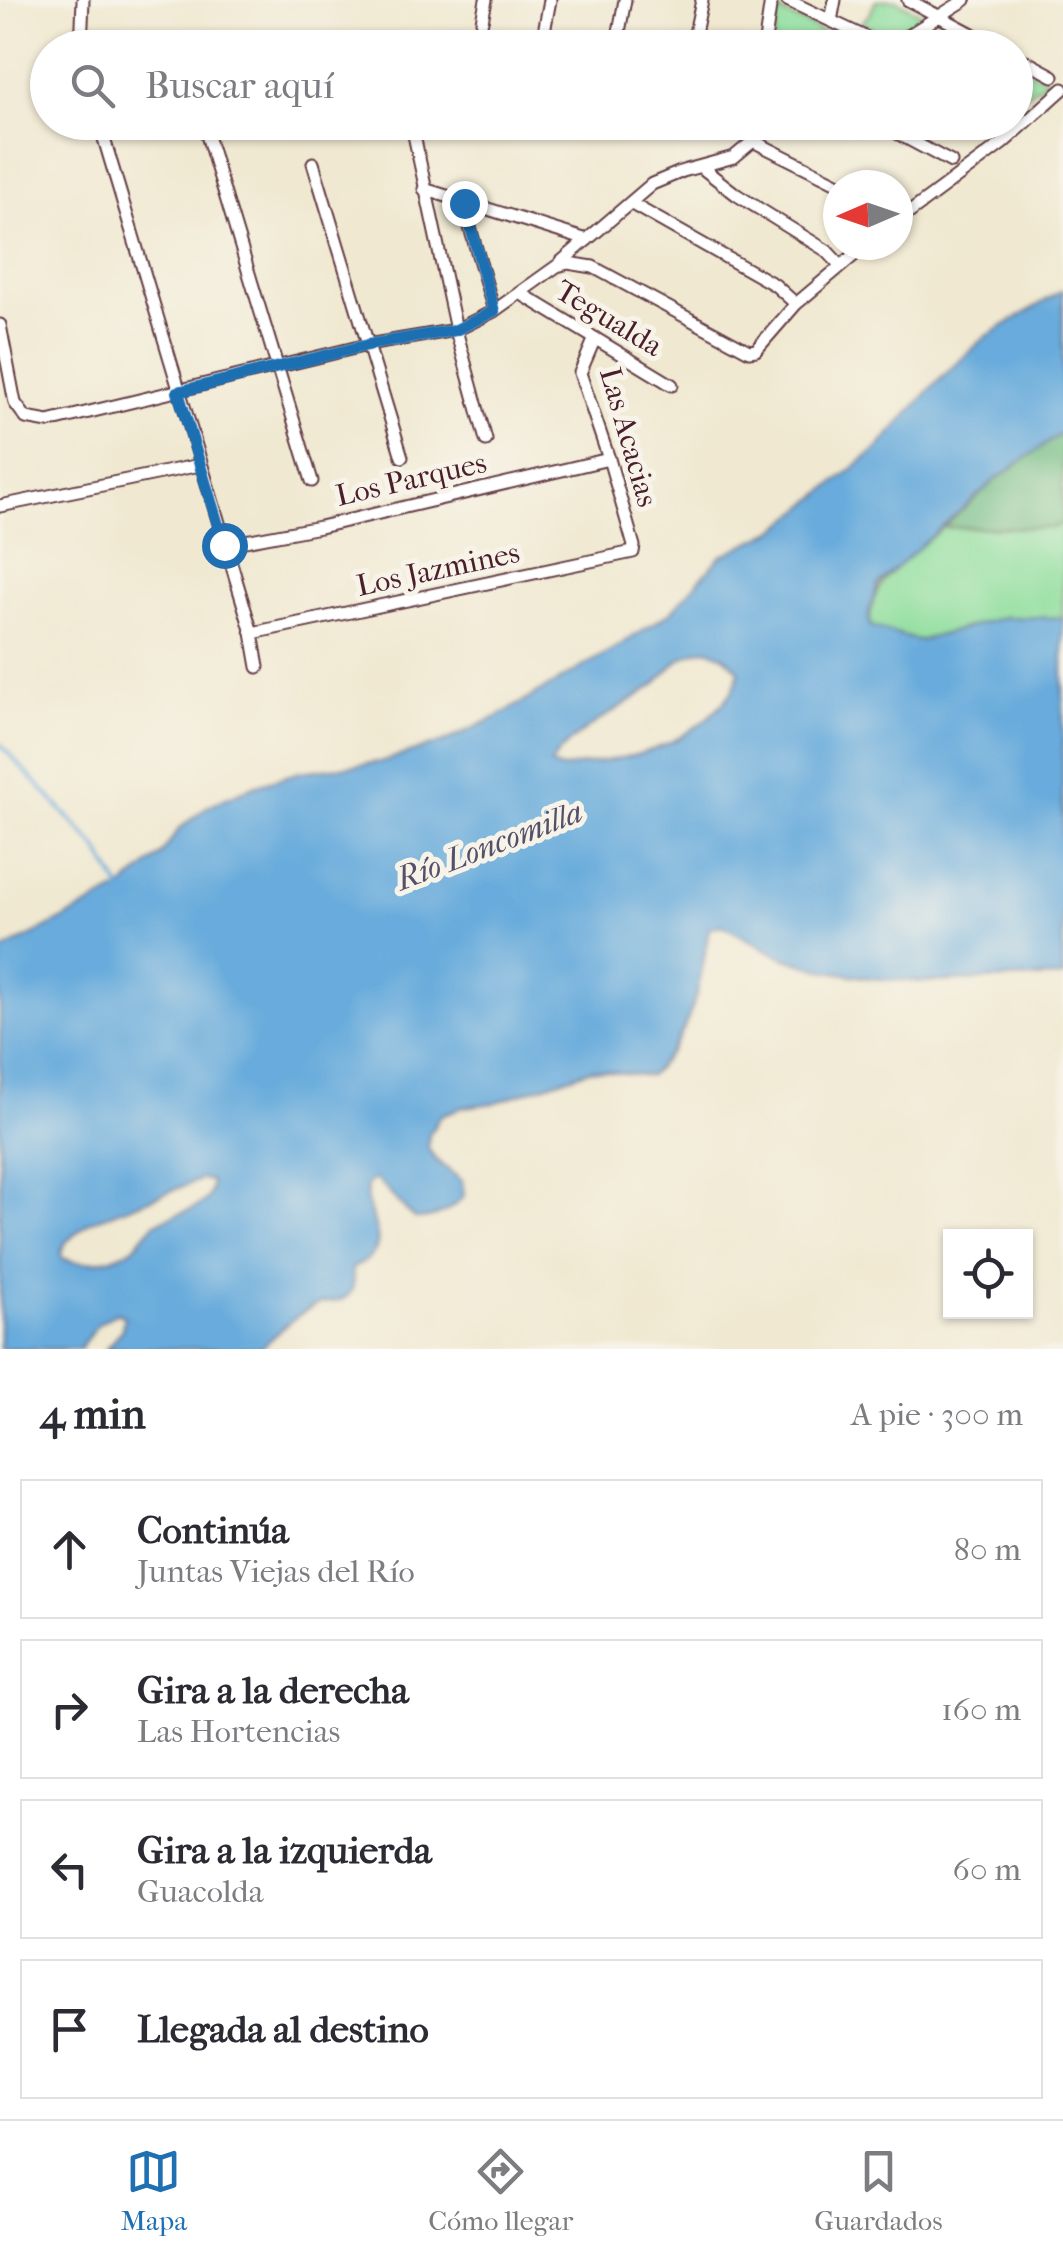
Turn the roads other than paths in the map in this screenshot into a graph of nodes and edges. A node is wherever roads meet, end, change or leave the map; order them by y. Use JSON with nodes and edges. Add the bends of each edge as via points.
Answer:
{"nodes":[{"id":1,"x":83,"y":0,"type":"edge"},
{"id":2,"x":486,"y":0,"type":"edge"},
{"id":3,"x":550,"y":0,"type":"edge"},
{"id":4,"x":626,"y":0,"type":"edge"},
{"id":5,"x":702,"y":0,"type":"edge"},
{"id":6,"x":770,"y":0,"type":"edge"},
{"id":7,"x":787,"y":0,"type":"edge"},
{"id":8,"x":835,"y":0,"type":"edge"},
{"id":9,"x":908,"y":0,"type":"edge"},
{"id":10,"x":964,"y":0,"type":"edge"},
{"id":11,"x":940,"y":16,"type":"junction"},
{"id":12,"x":831,"y":20,"type":"junction"},
{"id":13,"x":482,"y":22,"type":"dead end"},
{"id":14,"x":82,"y":30,"type":"edge"},
{"id":15,"x":544,"y":30,"type":"edge"},
{"id":16,"x":620,"y":30,"type":"edge"},
{"id":17,"x":696,"y":30,"type":"edge"},
{"id":18,"x":766,"y":30,"type":"edge"},
{"id":19,"x":852,"y":30,"type":"edge"},
{"id":20,"x":917,"y":30,"type":"edge"},
{"id":21,"x":965,"y":30,"type":"edge"},
{"id":22,"x":1033,"y":65,"type":"edge"},
{"id":23,"x":1052,"y":76,"type":"dead end"},
{"id":24,"x":1063,"y":89,"type":"edge"},
{"id":25,"x":1033,"y":116,"type":"edge"},
{"id":26,"x":104,"y":140,"type":"edge"},
{"id":27,"x":208,"y":140,"type":"edge"},
{"id":28,"x":415,"y":140,"type":"edge"},
{"id":29,"x":749,"y":140,"type":"edge"},
{"id":30,"x":753,"y":140,"type":"edge"},
{"id":31,"x":910,"y":140,"type":"edge"},
{"id":32,"x":1006,"y":140,"type":"edge"},
{"id":33,"x":748,"y":144,"type":"junction"},
{"id":34,"x":952,"y":162,"type":"dead end"},
{"id":35,"x":313,"y":163,"type":"dead end"},
{"id":36,"x":701,"y":167,"type":"junction"},
{"id":37,"x":823,"y":177,"type":"edge"},
{"id":38,"x":424,"y":189,"type":"junction"},
{"id":39,"x":464,"y":203,"type":"junction"},
{"id":40,"x":630,"y":203,"type":"junction"},
{"id":41,"x":913,"y":210,"type":"edge"},
{"id":42,"x":586,"y":240,"type":"junction"},
{"id":43,"x":845,"y":260,"type":"edge"},
{"id":44,"x":840,"y":264,"type":"junction"},
{"id":45,"x":557,"y":266,"type":"junction"},
{"id":46,"x":520,"y":293,"type":"junction"},
{"id":47,"x":796,"y":304,"type":"junction"},
{"id":48,"x":494,"y":311,"type":"junction"},
{"id":49,"x":0,"y":325,"type":"edge"},
{"id":50,"x":456,"y":330,"type":"junction"},
{"id":51,"x":595,"y":338,"type":"junction"},
{"id":52,"x":368,"y":345,"type":"junction"},
{"id":53,"x":277,"y":366,"type":"junction"},
{"id":54,"x":672,"y":385,"type":"dead end"},
{"id":55,"x":178,"y":392,"type":"junction"},
{"id":56,"x":486,"y":440,"type":"dead end"},
{"id":57,"x":402,"y":457,"type":"dead end"},
{"id":58,"x":610,"y":459,"type":"junction"},
{"id":59,"x":200,"y":465,"type":"junction"},
{"id":60,"x":312,"y":481,"type":"dead end"},
{"id":61,"x":0,"y":506,"type":"edge"},
{"id":62,"x":224,"y":545,"type":"junction"},
{"id":63,"x":633,"y":552,"type":"joint"},
{"id":64,"x":252,"y":633,"type":"junction"},
{"id":65,"x":258,"y":666,"type":"dead end"}],
"edges":[{"from":1,"to":14,"type":"street"},
{"from":2,"to":13,"type":"street"},
{"from":3,"to":15,"type":"street"},
{"from":4,"to":16,"type":"street"},
{"from":5,"to":17,"type":"street"},
{"from":6,"to":18,"type":"street"},
{"from":7,"to":12,"type":"street"},
{"from":8,"to":12,"type":"street"},
{"from":9,"to":11,"type":"street"},
{"from":10,"to":11,"type":"street"},
{"from":11,"to":20,"type":"street"},
{"from":11,"to":21,"type":"street"},
{"from":12,"to":19,"type":"street"},
{"from":22,"to":23,"type":"street"},
{"from":24,"to":25,"type":"street"},
{"from":26,"to":55,"type":"street"},
{"from":27,"to":53,"type":"street"},
{"from":28,"to":38,"type":"street"},
{"from":29,"to":33,"type":"street"},
{"from":30,"to":33,"type":"street"},
{"from":31,"to":34,"type":"street"},
{"from":32,"to":41,"type":"street"},
{"from":33,"to":36,"type":"street","via":[[734,157]]},
{"from":33,"to":37,"type":"street"},
{"from":35,"to":52,"type":"street"},
{"from":36,"to":40,"type":"street","via":[[652,184]]},
{"from":36,"to":44,"type":"street"},
{"from":38,"to":39,"type":"street"},
{"from":38,"to":50,"type":"street"},
{"from":39,"to":42,"type":"street"},
{"from":39,"to":48,"type":"street"},
{"from":40,"to":42,"type":"street"},
{"from":40,"to":47,"type":"street"},
{"from":42,"to":45,"type":"street"},
{"from":43,"to":44,"type":"street"},
{"from":44,"to":47,"type":"street"},
{"from":45,"to":46,"type":"street"},
{"from":45,"to":47,"type":"street","via":[[593,267],[756,350]]},
{"from":46,"to":48,"type":"street"},
{"from":46,"to":51,"type":"street","name":"Tegualda"},
{"from":48,"to":50,"type":"street"},
{"from":49,"to":55,"type":"street","via":[[15,403],[26,418],[48,422]]},
{"from":50,"to":52,"type":"street"},
{"from":50,"to":56,"type":"street"},
{"from":51,"to":54,"type":"street","name":"Tegualda"},
{"from":51,"to":58,"type":"street","name":"Las Acacias","via":[[580,373]]},
{"from":52,"to":53,"type":"street"},
{"from":52,"to":57,"type":"street"},
{"from":53,"to":55,"type":"street"},
{"from":53,"to":60,"type":"street"},
{"from":55,"to":59,"type":"street"},
{"from":58,"to":62,"type":"street","name":"Los Parques"},
{"from":58,"to":63,"type":"street","name":"Las Acacias"},
{"from":59,"to":61,"type":"street"},
{"from":59,"to":62,"type":"street"},
{"from":62,"to":64,"type":"street"},
{"from":63,"to":64,"type":"street","name":"Los Jazmines"},
{"from":64,"to":65,"type":"street"}]}
